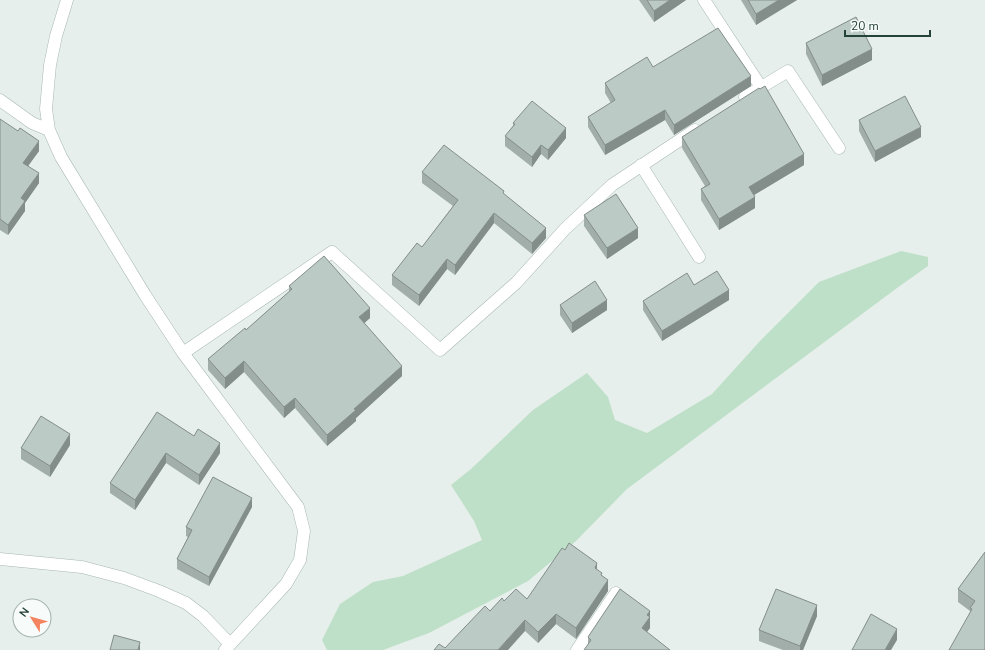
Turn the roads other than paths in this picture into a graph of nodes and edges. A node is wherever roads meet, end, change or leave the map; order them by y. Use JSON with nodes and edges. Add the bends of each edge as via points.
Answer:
{"nodes":[{"id":1,"x":67,"y":0,"type":"edge"},
{"id":2,"x":704,"y":0,"type":"edge"},
{"id":3,"x":761,"y":87,"type":"junction"},
{"id":4,"x":0,"y":100,"type":"edge"},
{"id":5,"x":734,"y":104,"type":"edge"},
{"id":6,"x":708,"y":122,"type":"edge"},
{"id":7,"x":49,"y":130,"type":"junction"},
{"id":8,"x":839,"y":148,"type":"dead end"},
{"id":9,"x":641,"y":165,"type":"junction"},
{"id":10,"x":699,"y":257,"type":"dead end"},
{"id":11,"x":183,"y":353,"type":"junction"},
{"id":12,"x":0,"y":559,"type":"edge"},
{"id":13,"x":616,"y":593,"type":"edge"},
{"id":14,"x":228,"y":647,"type":"edge"},
{"id":15,"x":577,"y":650,"type":"edge"}],
"edges":[{"from":1,"to":7,"type":"street","via":[[50,65],[46,109]]},
{"from":2,"to":3,"type":"street"},
{"from":3,"to":5,"type":"street"},
{"from":3,"to":8,"type":"street","via":[[788,71]]},
{"from":4,"to":7,"type":"street","via":[[32,123]]},
{"from":6,"to":9,"type":"street"},
{"from":7,"to":11,"type":"street","via":[[61,157]]},
{"from":9,"to":10,"type":"street"},
{"from":9,"to":11,"type":"street","via":[[612,185],[565,229],[516,283],[440,350],[332,252]]},
{"from":11,"to":14,"type":"street","via":[[298,507],[304,530],[300,560],[286,584]]},
{"from":12,"to":14,"type":"street","via":[[82,567],[159,591],[186,603],[203,616]]},
{"from":13,"to":15,"type":"street"}]}
